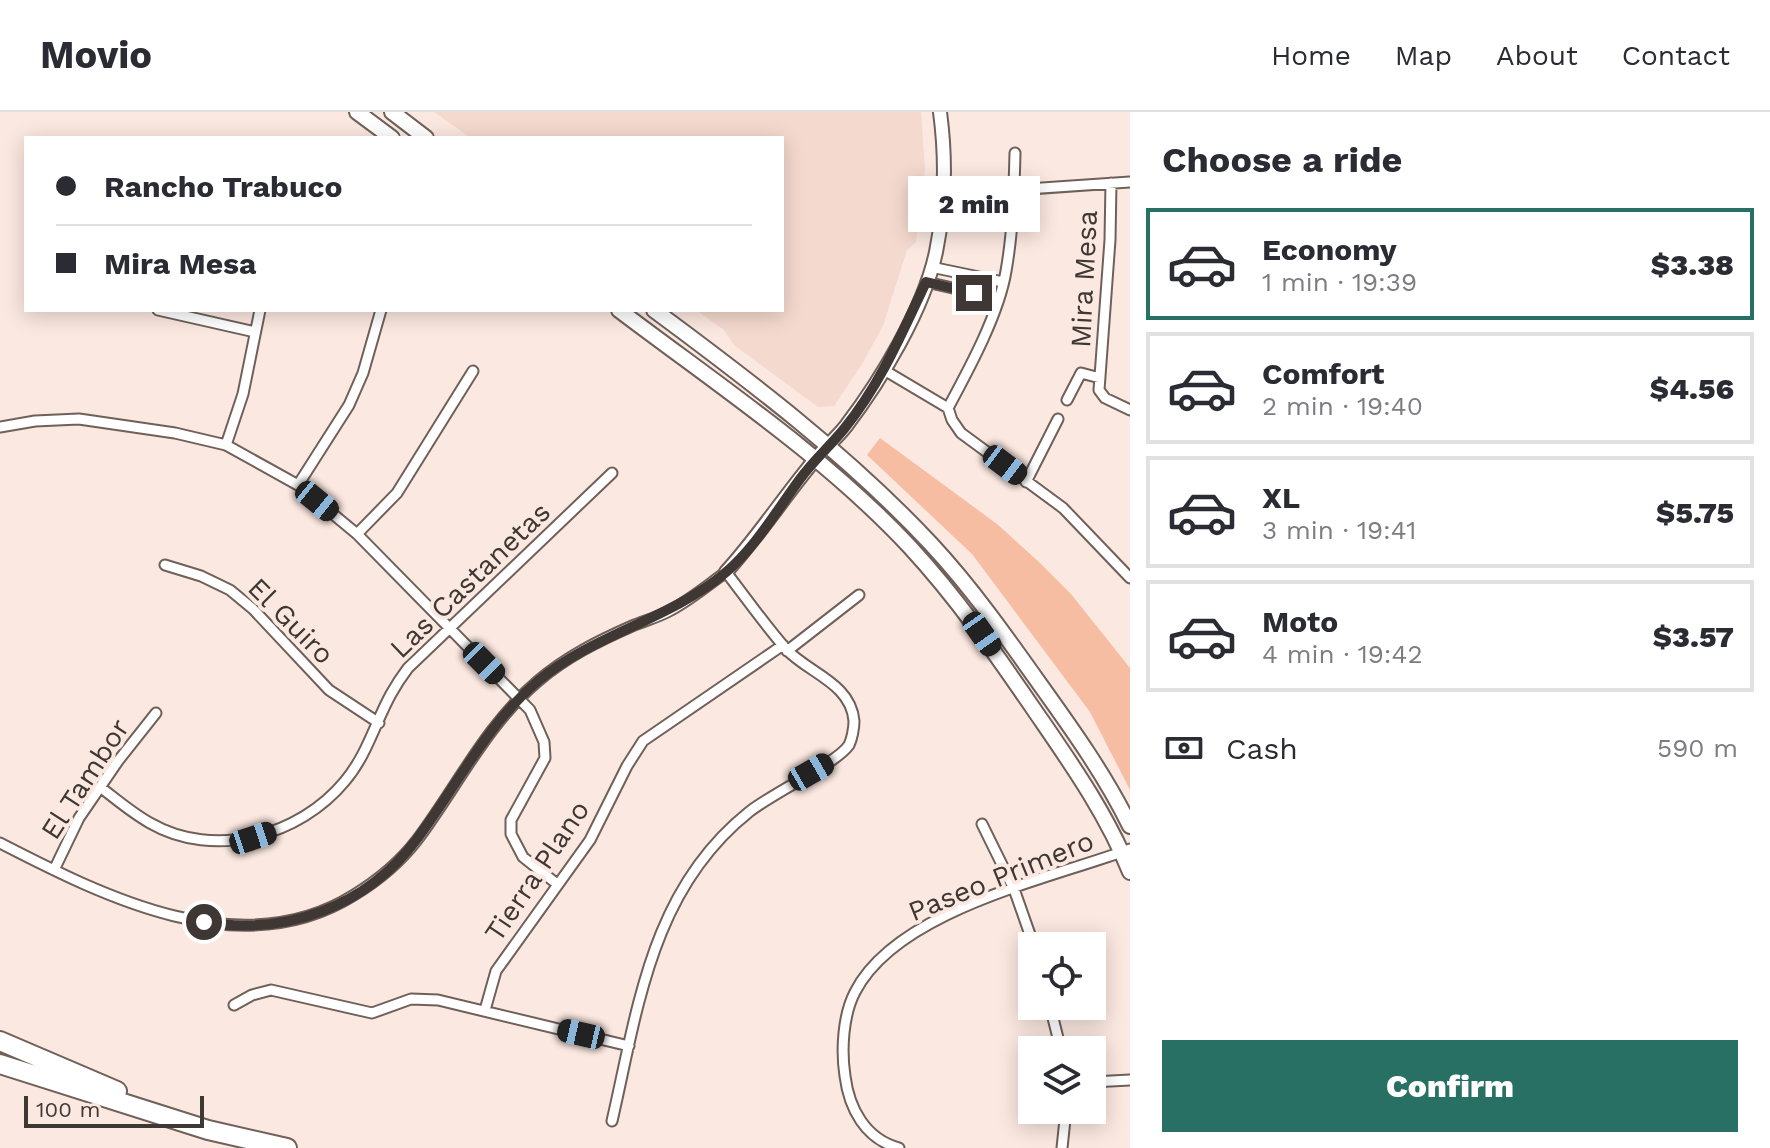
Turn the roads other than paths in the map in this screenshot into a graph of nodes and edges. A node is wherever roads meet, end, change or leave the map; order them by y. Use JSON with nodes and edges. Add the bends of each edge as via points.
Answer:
{"nodes":[{"id":1,"x":357,"y":112,"type":"edge"},
{"id":2,"x":392,"y":112,"type":"edge"},
{"id":3,"x":940,"y":112,"type":"edge"},
{"id":4,"x":389,"y":136,"type":"edge"},
{"id":5,"x":423,"y":136,"type":"edge"},
{"id":6,"x":1015,"y":153,"type":"dead end"},
{"id":7,"x":1130,"y":182,"type":"edge"},
{"id":8,"x":1111,"y":183,"type":"junction"},
{"id":9,"x":1014,"y":190,"type":"junction"},
{"id":10,"x":931,"y":267,"type":"junction"},
{"id":11,"x":926,"y":282,"type":"junction"},
{"id":12,"x":1003,"y":282,"type":"junction"},
{"id":13,"x":997,"y":298,"type":"junction"},
{"id":14,"x":167,"y":312,"type":"edge"},
{"id":15,"x":260,"y":312,"type":"edge"},
{"id":16,"x":380,"y":312,"type":"edge"},
{"id":17,"x":622,"y":312,"type":"edge"},
{"id":18,"x":657,"y":312,"type":"edge"},
{"id":19,"x":255,"y":332,"type":"junction"},
{"id":20,"x":884,"y":370,"type":"junction"},
{"id":21,"x":473,"y":371,"type":"dead end"},
{"id":22,"x":1100,"y":378,"type":"junction"},
{"id":23,"x":1067,"y":400,"type":"dead end"},
{"id":24,"x":948,"y":408,"type":"junction"},
{"id":25,"x":1130,"y":410,"type":"edge"},
{"id":26,"x":1058,"y":419,"type":"dead end"},
{"id":27,"x":0,"y":427,"type":"edge"},
{"id":28,"x":226,"y":445,"type":"junction"},
{"id":29,"x":828,"y":446,"type":"junction"},
{"id":30,"x":814,"y":460,"type":"junction"},
{"id":31,"x":612,"y":473,"type":"dead end"},
{"id":32,"x":1026,"y":482,"type":"junction"},
{"id":33,"x":298,"y":485,"type":"junction"},
{"id":34,"x":357,"y":534,"type":"junction"},
{"id":35,"x":165,"y":565,"type":"dead end"},
{"id":36,"x":1128,"y":570,"type":"edge"},
{"id":37,"x":726,"y":572,"type":"junction"},
{"id":38,"x":859,"y":595,"type":"dead end"},
{"id":39,"x":448,"y":627,"type":"junction"},
{"id":40,"x":785,"y":648,"type":"junction"},
{"id":41,"x":519,"y":699,"type":"junction"},
{"id":42,"x":156,"y":713,"type":"dead end"},
{"id":43,"x":379,"y":723,"type":"junction"},
{"id":44,"x":100,"y":787,"type":"junction"},
{"id":45,"x":982,"y":824,"type":"dead end"},
{"id":46,"x":1130,"y":826,"type":"edge"},
{"id":47,"x":0,"y":843,"type":"edge"},
{"id":48,"x":1126,"y":850,"type":"edge"},
{"id":49,"x":54,"y":870,"type":"junction"},
{"id":50,"x":1130,"y":872,"type":"edge"},
{"id":51,"x":557,"y":884,"type":"junction"},
{"id":52,"x":1014,"y":889,"type":"junction"},
{"id":53,"x":1029,"y":932,"type":"edge"},
{"id":54,"x":234,"y":1005,"type":"dead end"},
{"id":55,"x":485,"y":1010,"type":"junction"},
{"id":56,"x":0,"y":1041,"type":"edge"},
{"id":57,"x":629,"y":1046,"type":"junction"},
{"id":58,"x":0,"y":1064,"type":"edge"},
{"id":59,"x":1130,"y":1080,"type":"edge"},
{"id":60,"x":1106,"y":1081,"type":"edge"},
{"id":61,"x":612,"y":1121,"type":"dead end"},
{"id":62,"x":1065,"y":1124,"type":"edge"},
{"id":63,"x":208,"y":1130,"type":"junction"},
{"id":64,"x":287,"y":1148,"type":"edge"},
{"id":65,"x":899,"y":1148,"type":"edge"},
{"id":66,"x":1062,"y":1148,"type":"edge"}],
"edges":[{"from":1,"to":4,"type":"main road"},
{"from":2,"to":5,"type":"main road"},
{"from":3,"to":10,"type":"street","via":[[943,179]]},
{"from":6,"to":9,"type":"street"},
{"from":7,"to":8,"type":"street","name":"Mira Mesa"},
{"from":8,"to":9,"type":"street","name":"Mira Mesa"},
{"from":8,"to":22,"type":"street","name":"Mira Mesa"},
{"from":9,"to":12,"type":"street"},
{"from":10,"to":11,"type":"street"},
{"from":10,"to":12,"type":"street"},
{"from":11,"to":13,"type":"street"},
{"from":11,"to":20,"type":"street"},
{"from":12,"to":13,"type":"street"},
{"from":13,"to":24,"type":"street","via":[[977,353]]},
{"from":14,"to":19,"type":"street"},
{"from":15,"to":19,"type":"street"},
{"from":16,"to":33,"type":"street","via":[[349,405]]},
{"from":17,"to":30,"type":"main road"},
{"from":18,"to":29,"type":"main road"},
{"from":19,"to":28,"type":"street"},
{"from":20,"to":24,"type":"street"},
{"from":20,"to":29,"type":"street"},
{"from":21,"to":34,"type":"street","via":[[397,493]]},
{"from":22,"to":23,"type":"street","name":"Mira Mesa","via":[[1081,373]]},
{"from":22,"to":25,"type":"street","name":"Mira Mesa","via":[[1105,398]]},
{"from":24,"to":32,"type":"street","via":[[961,433]]},
{"from":26,"to":32,"type":"street"},
{"from":27,"to":28,"type":"street","via":[[79,419]]},
{"from":28,"to":33,"type":"street"},
{"from":29,"to":30,"type":"street"},
{"from":29,"to":46,"type":"main road","via":[[910,522],[985,608],[1090,755]]},
{"from":30,"to":37,"type":"street"},
{"from":30,"to":48,"type":"main road","via":[[890,528],[944,586],[982,634]]},
{"from":31,"to":39,"type":"street","name":"Las Castanetas"},
{"from":32,"to":36,"type":"street","via":[[1082,525]]},
{"from":33,"to":34,"type":"street"},
{"from":34,"to":39,"type":"street"},
{"from":35,"to":43,"type":"street","name":"El Guiro","via":[[230,590],[329,690]]},
{"from":37,"to":40,"type":"street"},
{"from":37,"to":41,"type":"street","via":[[670,610],[573,655]]},
{"from":38,"to":40,"type":"street","name":"Tierra Plano"},
{"from":39,"to":41,"type":"street"},
{"from":39,"to":43,"type":"street","name":"Las Castanetas","via":[[408,668]]},
{"from":40,"to":51,"type":"street","name":"Tierra Plano","via":[[643,741],[590,840]]},
{"from":40,"to":57,"type":"street","via":[[841,691],[852,711],[850,743],[838,756],[748,812],[695,872],[654,945]]},
{"from":41,"to":49,"type":"street","via":[[480,744],[417,840],[372,884],[336,907],[262,926],[183,919]]},
{"from":41,"to":51,"type":"street","via":[[539,729],[545,758],[511,820],[511,834],[523,857]]},
{"from":42,"to":44,"type":"street","name":"El Tambor"},
{"from":43,"to":44,"type":"street","name":"Las Castanetas","via":[[360,760],[328,798],[293,823],[253,838],[180,835],[151,824]]},
{"from":44,"to":49,"type":"street","name":"El Tambor"},
{"from":45,"to":52,"type":"street"},
{"from":47,"to":49,"type":"street"},
{"from":48,"to":50,"type":"main road"},
{"from":48,"to":52,"type":"street","name":"Paseo Primero"},
{"from":51,"to":55,"type":"street","name":"Tierra Plano","via":[[496,971]]},
{"from":52,"to":53,"type":"street"},
{"from":52,"to":65,"type":"street","name":"Paseo Primero","via":[[929,923],[896,943],[854,993],[845,1028],[847,1097],[860,1123]]},
{"from":54,"to":55,"type":"street","via":[[271,990],[372,1013],[411,999]]},
{"from":55,"to":57,"type":"street"},
{"from":56,"to":63,"type":"highway"},
{"from":57,"to":61,"type":"street"},
{"from":58,"to":63,"type":"highway"},
{"from":59,"to":60,"type":"street"},
{"from":62,"to":66,"type":"street"},
{"from":63,"to":64,"type":"highway"}]}
